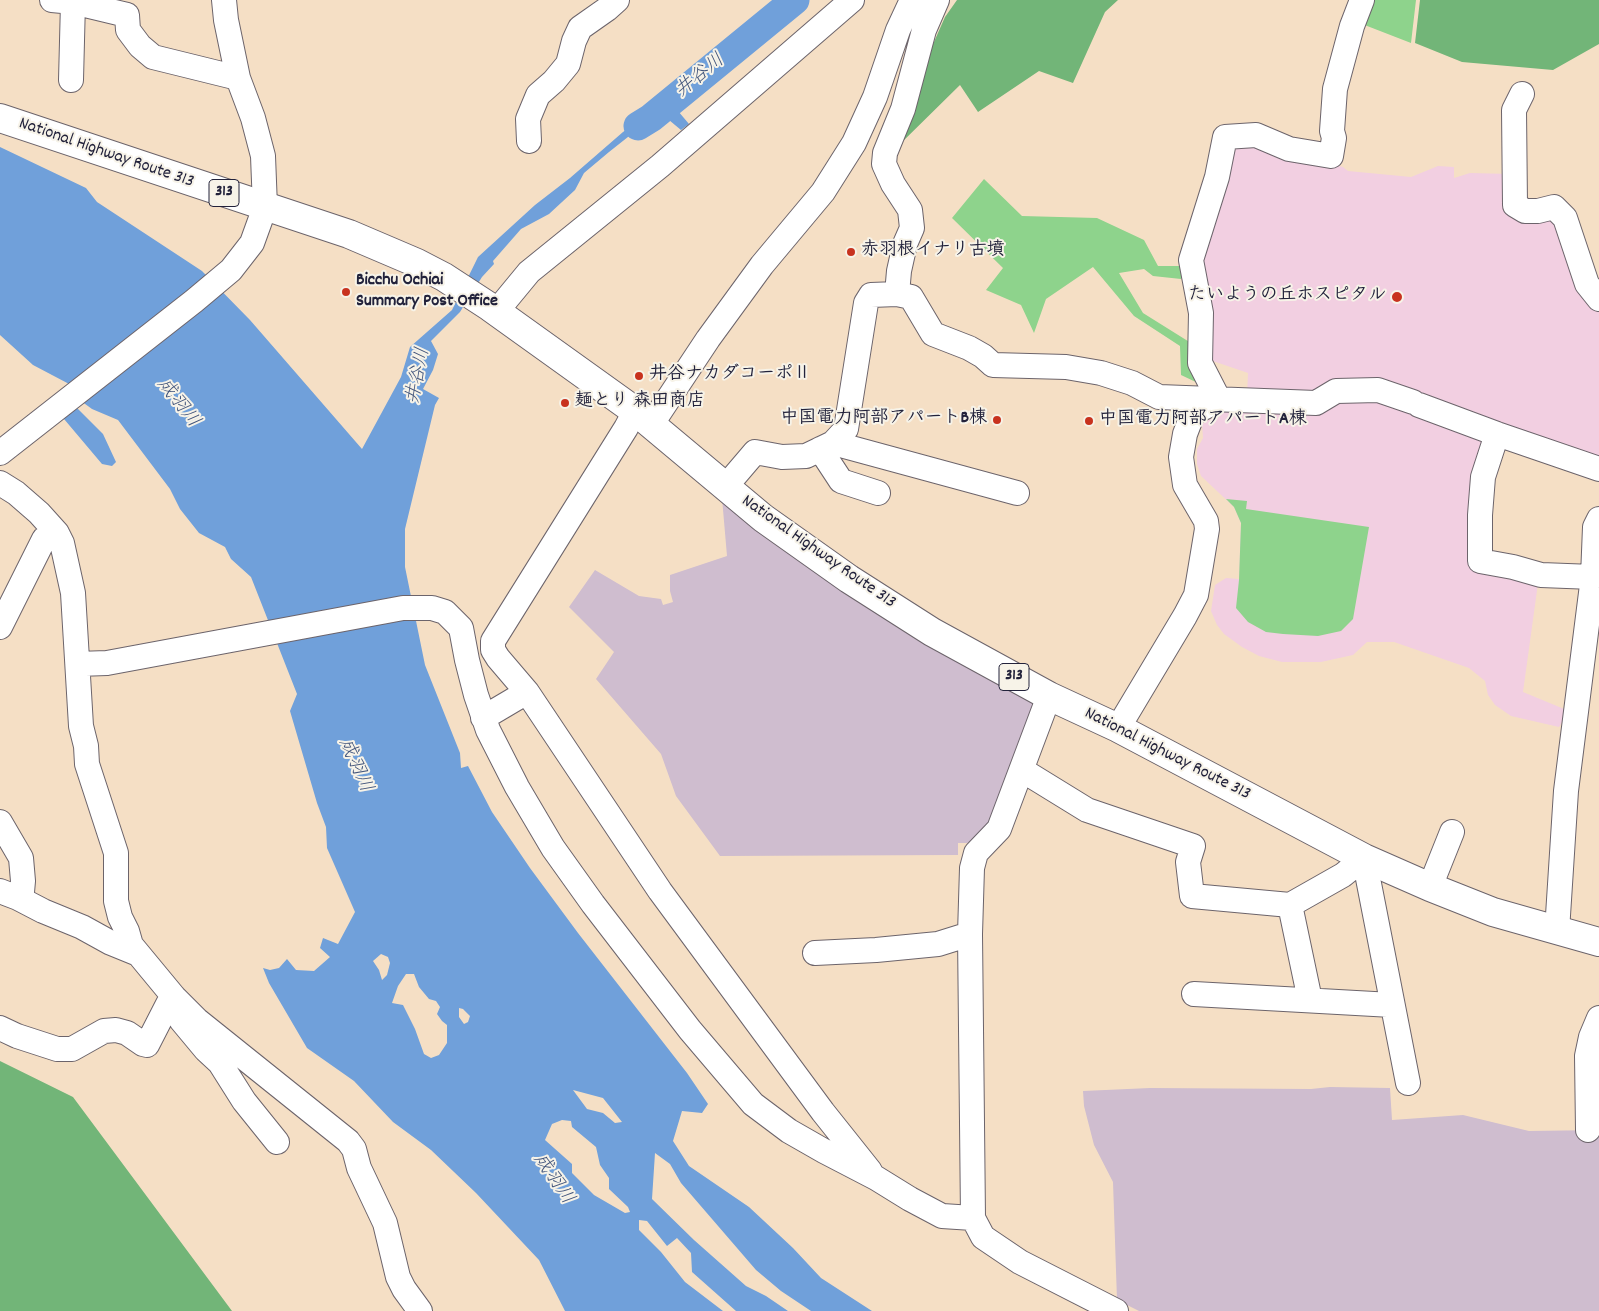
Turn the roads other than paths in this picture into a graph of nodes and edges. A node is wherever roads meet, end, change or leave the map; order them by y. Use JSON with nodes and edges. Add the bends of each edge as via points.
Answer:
{"nodes":[{"id":1,"x":224,"y":0,"type":"edge"},
{"id":2,"x":617,"y":0,"type":"edge"},
{"id":3,"x":852,"y":0,"type":"edge"},
{"id":4,"x":912,"y":0,"type":"edge"},
{"id":5,"x":937,"y":0,"type":"edge"},
{"id":6,"x":1362,"y":0,"type":"edge"},
{"id":7,"x":62,"y":1,"type":"edge"},
{"id":8,"x":238,"y":78,"type":"junction"},
{"id":9,"x":71,"y":80,"type":"dead end"},
{"id":10,"x":1522,"y":94,"type":"dead end"},
{"id":11,"x":0,"y":118,"type":"edge"},
{"id":12,"x":529,"y":141,"type":"dead end"},
{"id":13,"x":265,"y":208,"type":"junction"},
{"id":14,"x":897,"y":294,"type":"junction"},
{"id":15,"x":1599,"y":299,"type":"edge"},
{"id":16,"x":493,"y":309,"type":"junction"},
{"id":17,"x":1219,"y":400,"type":"junction"},
{"id":18,"x":643,"y":418,"type":"junction"},
{"id":19,"x":1497,"y":434,"type":"junction"},
{"id":20,"x":826,"y":446,"type":"junction"},
{"id":21,"x":0,"y":453,"type":"edge"},
{"id":22,"x":1599,"y":469,"type":"edge"},
{"id":23,"x":0,"y":483,"type":"edge"},
{"id":24,"x":726,"y":486,"type":"junction"},
{"id":25,"x":878,"y":493,"type":"dead end"},
{"id":26,"x":1017,"y":493,"type":"dead end"},
{"id":27,"x":1599,"y":519,"type":"edge"},
{"id":28,"x":57,"y":532,"type":"junction"},
{"id":29,"x":1593,"y":577,"type":"junction"},
{"id":30,"x":1594,"y":604,"type":"edge"},
{"id":31,"x":0,"y":627,"type":"edge"},
{"id":32,"x":84,"y":664,"type":"junction"},
{"id":33,"x":1590,"y":676,"type":"edge"},
{"id":34,"x":527,"y":692,"type":"junction"},
{"id":35,"x":1049,"y":696,"type":"junction"},
{"id":36,"x":483,"y":718,"type":"junction"},
{"id":37,"x":1118,"y":728,"type":"junction"},
{"id":38,"x":1022,"y":770,"type":"junction"},
{"id":39,"x":0,"y":822,"type":"edge"},
{"id":40,"x":1452,"y":832,"type":"dead end"},
{"id":41,"x":1364,"y":858,"type":"junction"},
{"id":42,"x":1430,"y":887,"type":"junction"},
{"id":43,"x":9,"y":895,"type":"edge"},
{"id":44,"x":1290,"y":905,"type":"junction"},
{"id":45,"x":1557,"y":931,"type":"junction"},
{"id":46,"x":970,"y":934,"type":"junction"},
{"id":47,"x":1599,"y":942,"type":"edge"},
{"id":48,"x":815,"y":953,"type":"dead end"},
{"id":49,"x":138,"y":954,"type":"junction"},
{"id":50,"x":1194,"y":994,"type":"dead end"},
{"id":51,"x":174,"y":997,"type":"junction"},
{"id":52,"x":1310,"y":1000,"type":"junction"},
{"id":53,"x":1392,"y":1005,"type":"junction"},
{"id":54,"x":1599,"y":1018,"type":"edge"},
{"id":55,"x":0,"y":1028,"type":"edge"},
{"id":56,"x":1408,"y":1083,"type":"dead end"},
{"id":57,"x":1588,"y":1130,"type":"dead end"},
{"id":58,"x":277,"y":1142,"type":"dead end"},
{"id":59,"x":876,"y":1178,"type":"junction"},
{"id":60,"x":973,"y":1218,"type":"junction"},
{"id":61,"x":420,"y":1311,"type":"edge"},
{"id":62,"x":1116,"y":1311,"type":"edge"}],
"edges":[{"from":1,"to":8,"type":"street"},
{"from":2,"to":12,"type":"street","via":[[580,28],[568,64],[538,95],[528,119]]},
{"from":3,"to":16,"type":"street","via":[[660,166],[529,272]]},
{"from":4,"to":18,"type":"street","via":[[854,144],[824,192],[762,265],[708,339]]},
{"from":5,"to":14,"type":"street","via":[[924,30],[903,109],[885,153],[884,164],[910,210],[912,228],[905,244]]},
{"from":6,"to":17,"type":"street","via":[[1335,89],[1331,156],[1289,149],[1256,135],[1225,137],[1217,177],[1191,260],[1201,313],[1200,363]]},
{"from":7,"to":8,"type":"street","via":[[127,15],[128,30],[153,57]]},
{"from":7,"to":9,"type":"street"},
{"from":8,"to":13,"type":"street","via":[[263,156]]},
{"from":10,"to":15,"type":"street","via":[[1514,110],[1515,205],[1525,211],[1554,208],[1565,218],[1587,284]]},
{"from":11,"to":13,"type":"highway","name":"National Highway Route 313","number":"313"},
{"from":13,"to":16,"type":"highway","name":"National Highway Route 313","number":"313","via":[[349,234],[417,263]]},
{"from":13,"to":21,"type":"street","via":[[252,243],[230,270]]},
{"from":14,"to":17,"type":"street","via":[[911,297],[933,334],[969,348],[993,366],[1066,367],[1132,383],[1159,397]]},
{"from":14,"to":20,"type":"street","via":[[871,295],[866,302],[846,430]]},
{"from":16,"to":18,"type":"highway","name":"National Highway Route 313","number":"313"},
{"from":17,"to":19,"type":"street","via":[[1316,403],[1336,391],[1378,390]]},
{"from":17,"to":37,"type":"street","via":[[1193,413],[1184,434],[1185,485],[1206,521],[1207,529],[1196,595]]},
{"from":18,"to":24,"type":"highway","name":"National Highway Route 313","number":"313"},
{"from":18,"to":34,"type":"street","via":[[626,428],[493,641],[493,650],[498,658]]},
{"from":19,"to":22,"type":"street"},
{"from":19,"to":29,"type":"street","via":[[1483,477],[1480,562],[1513,566],[1541,575]]},
{"from":20,"to":24,"type":"street","via":[[806,456],[782,457],[755,452]]},
{"from":20,"to":25,"type":"street","via":[[841,481]]},
{"from":20,"to":26,"type":"street"},
{"from":23,"to":28,"type":"street","via":[[16,493]]},
{"from":24,"to":35,"type":"highway","name":"National Highway Route 313","number":"313","via":[[763,518],[858,584],[932,632]]},
{"from":27,"to":29,"type":"street","via":[[1595,527]]},
{"from":28,"to":31,"type":"street","via":[[44,539]]},
{"from":28,"to":32,"type":"street","via":[[68,562]]},
{"from":29,"to":30,"type":"street"},
{"from":30,"to":33,"type":"street"},
{"from":32,"to":36,"type":"street","via":[[107,663],[403,608],[432,608],[445,612],[461,628],[466,660]]},
{"from":32,"to":49,"type":"street","via":[[81,726],[87,764],[116,852],[116,901],[120,917]]},
{"from":33,"to":45,"type":"street","via":[[1566,792]]},
{"from":34,"to":36,"type":"street"},
{"from":34,"to":59,"type":"street","via":[[660,891]]},
{"from":35,"to":37,"type":"highway","name":"National Highway Route 313","number":"313"},
{"from":35,"to":38,"type":"street"},
{"from":36,"to":59,"type":"street","via":[[517,787],[553,848],[690,1030],[753,1104],[789,1131]]},
{"from":37,"to":41,"type":"highway","name":"National Highway Route 313","number":"313"},
{"from":38,"to":44,"type":"street","via":[[1087,810],[1193,846],[1188,862],[1192,896]]},
{"from":38,"to":46,"type":"street","via":[[999,829],[976,853],[972,868]]},
{"from":39,"to":43,"type":"street","via":[[21,858],[22,892]]},
{"from":40,"to":42,"type":"street"},
{"from":41,"to":42,"type":"highway","name":"National Highway Route 313","number":"313"},
{"from":41,"to":44,"type":"street","via":[[1343,875]]},
{"from":41,"to":53,"type":"street"},
{"from":42,"to":45,"type":"highway","name":"National Highway Route 313","number":"313","via":[[1493,912]]},
{"from":43,"to":49,"type":"street"},
{"from":44,"to":52,"type":"street"},
{"from":45,"to":47,"type":"highway","name":"National Highway Route 313","number":"313"},
{"from":46,"to":48,"type":"street","via":[[938,944]]},
{"from":46,"to":60,"type":"street"},
{"from":49,"to":51,"type":"street"},
{"from":50,"to":52,"type":"street"},
{"from":51,"to":55,"type":"street","via":[[147,1044],[116,1030],[104,1031],[72,1049],[57,1049]]},
{"from":51,"to":58,"type":"street","via":[[184,1024],[220,1063]]},
{"from":51,"to":61,"type":"street","via":[[197,1020],[348,1141],[354,1149],[366,1186],[386,1223],[398,1277]]},
{"from":52,"to":53,"type":"street"},
{"from":53,"to":56,"type":"street"},
{"from":54,"to":57,"type":"street","via":[[1587,1056]]},
{"from":59,"to":60,"type":"street","via":[[942,1216]]},
{"from":60,"to":62,"type":"street","via":[[982,1237],[1020,1262]]}]}
